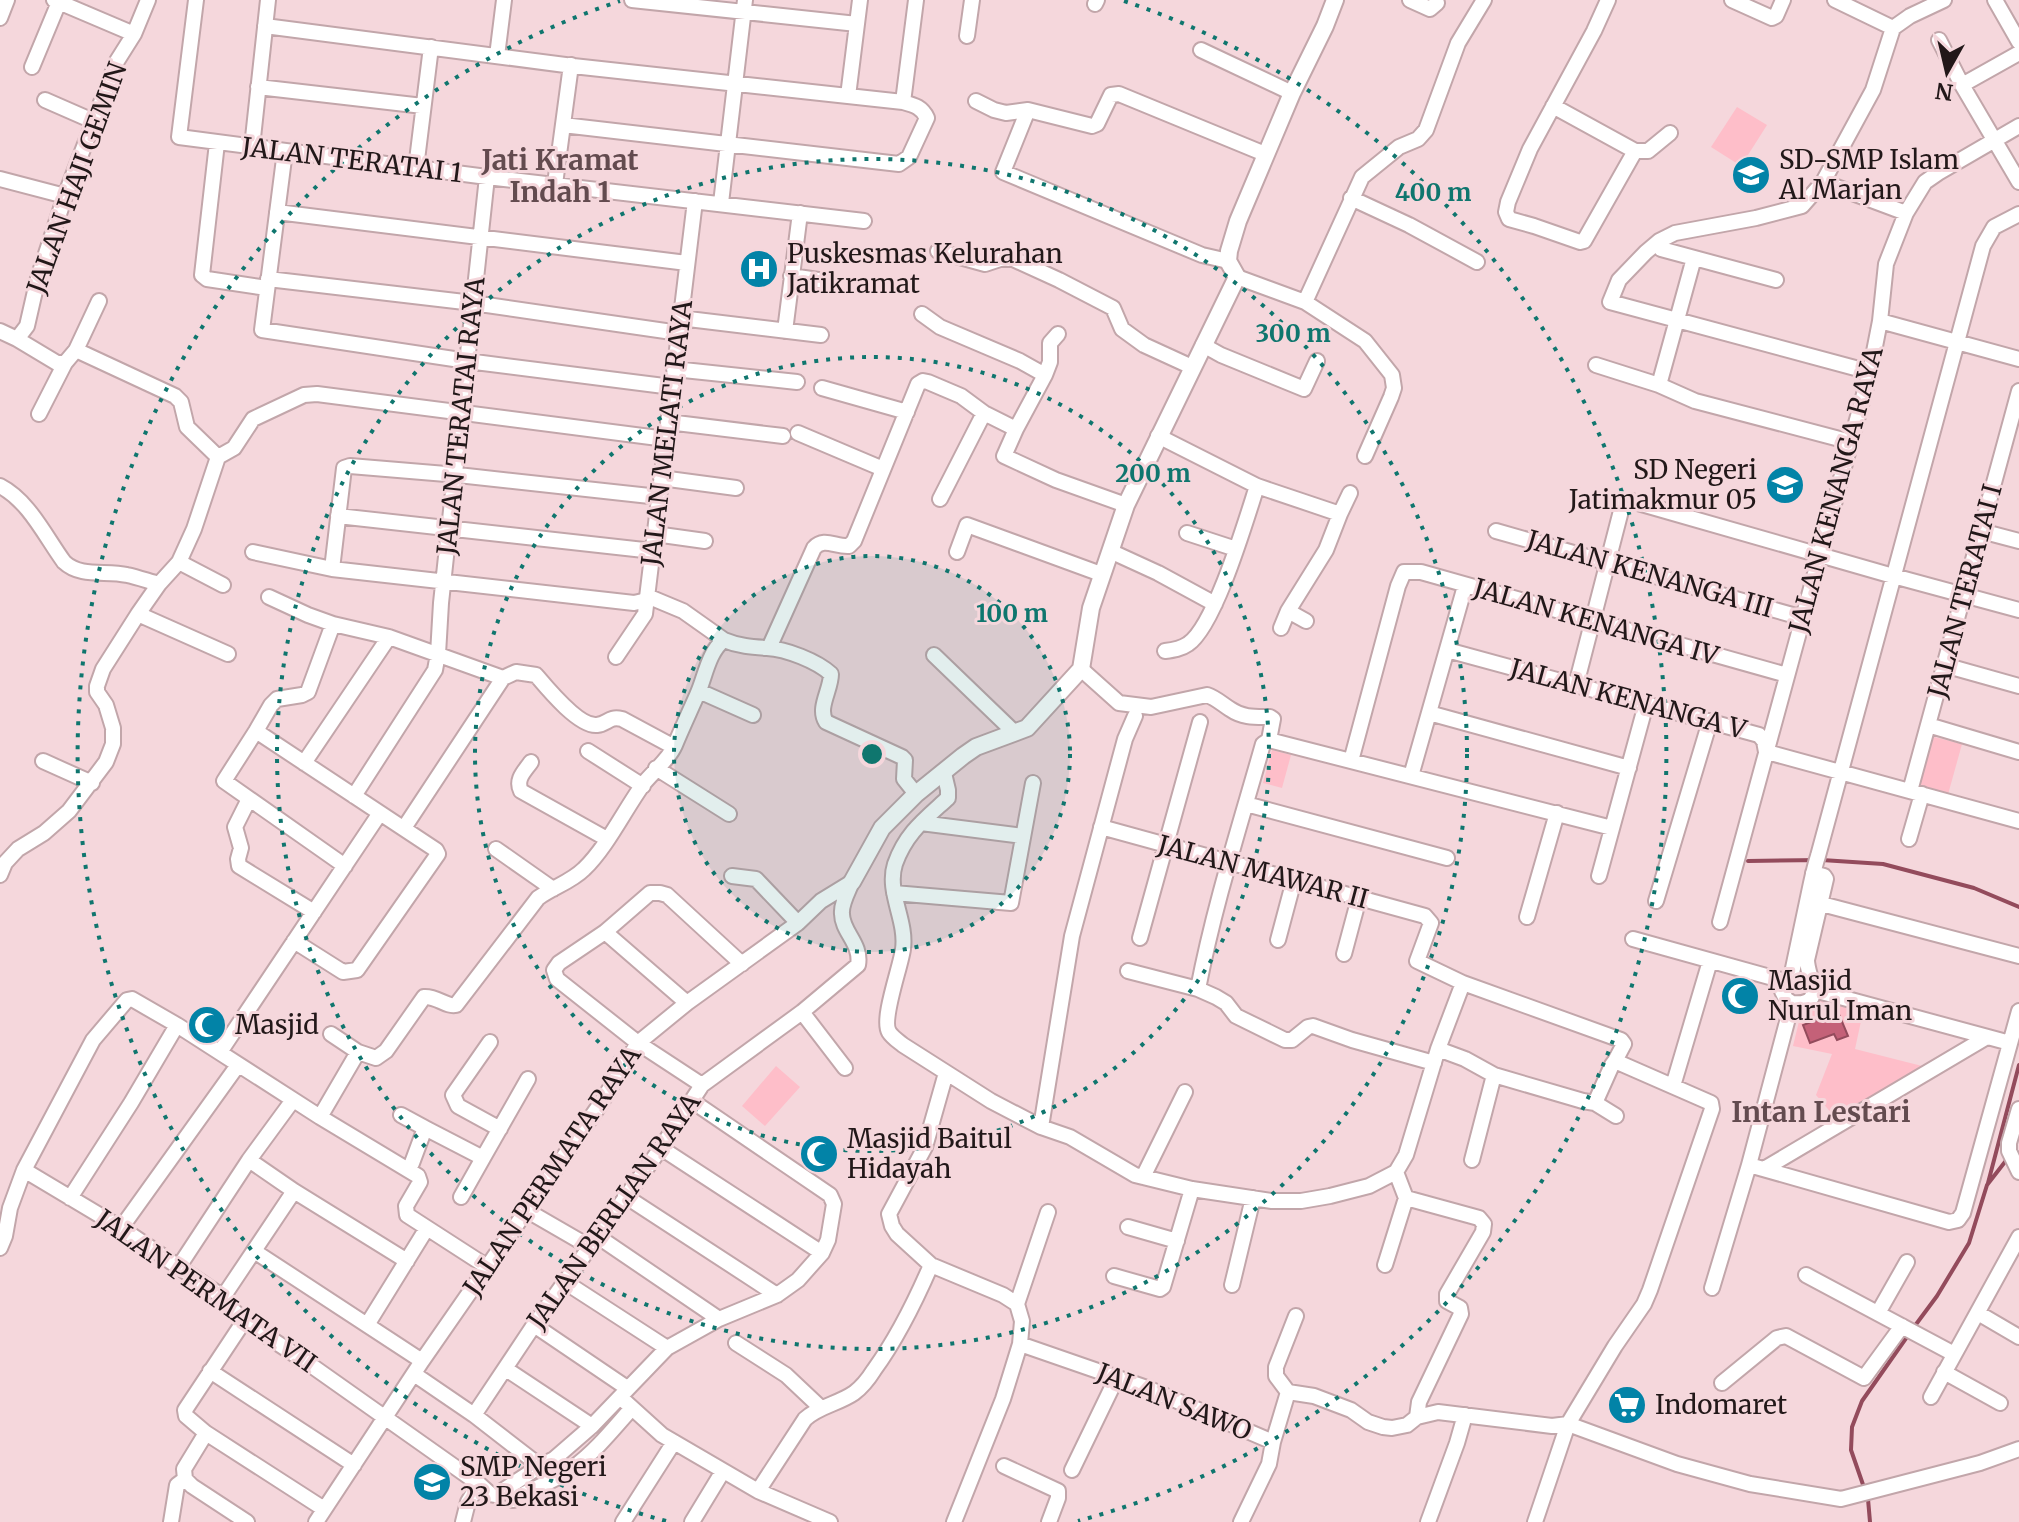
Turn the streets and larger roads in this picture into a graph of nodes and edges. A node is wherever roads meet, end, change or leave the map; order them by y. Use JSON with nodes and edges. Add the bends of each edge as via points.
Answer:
{"nodes":[{"id":1,"x":7,"y":0,"type":"edge"},
{"id":2,"x":148,"y":0,"type":"edge"},
{"id":3,"x":196,"y":0,"type":"edge"},
{"id":4,"x":268,"y":0,"type":"edge"},
{"id":5,"x":504,"y":0,"type":"edge"},
{"id":6,"x":632,"y":0,"type":"edge"},
{"id":7,"x":860,"y":0,"type":"edge"},
{"id":8,"x":916,"y":0,"type":"edge"},
{"id":9,"x":972,"y":0,"type":"edge"},
{"id":10,"x":1335,"y":0,"type":"edge"},
{"id":11,"x":1410,"y":0,"type":"edge"},
{"id":12,"x":1484,"y":0,"type":"edge"},
{"id":13,"x":1608,"y":0,"type":"edge"},
{"id":14,"x":1732,"y":0,"type":"edge"},
{"id":15,"x":1783,"y":0,"type":"edge"},
{"id":16,"x":1835,"y":0,"type":"edge"},
{"id":17,"x":1944,"y":0,"type":"edge"},
{"id":18,"x":1995,"y":0,"type":"edge"},
{"id":19,"x":56,"y":1,"type":"edge"},
{"id":20,"x":1437,"y":3,"type":"dead end"},
{"id":21,"x":744,"y":6,"type":"edge"},
{"id":22,"x":0,"y":18,"type":"edge"},
{"id":23,"x":857,"y":24,"type":"junction"},
{"id":24,"x":265,"y":26,"type":"junction"},
{"id":25,"x":1893,"y":28,"type":"junction"},
{"id":26,"x":134,"y":34,"type":"junction"},
{"id":27,"x":967,"y":36,"type":"dead end"},
{"id":28,"x":1939,"y":40,"type":"dead end"},
{"id":29,"x":2019,"y":42,"type":"edge"},
{"id":30,"x":431,"y":47,"type":"junction"},
{"id":31,"x":1201,"y":50,"type":"dead end"},
{"id":32,"x":2019,"y":53,"type":"edge"},
{"id":33,"x":497,"y":56,"type":"junction"},
{"id":34,"x":571,"y":65,"type":"junction"},
{"id":35,"x":32,"y":67,"type":"dead end"},
{"id":36,"x":735,"y":84,"type":"junction"},
{"id":37,"x":1962,"y":85,"type":"junction"},
{"id":38,"x":258,"y":87,"type":"junction"},
{"id":39,"x":1292,"y":93,"type":"junction"},
{"id":40,"x":848,"y":96,"type":"junction"},
{"id":41,"x":45,"y":100,"type":"dead end"},
{"id":42,"x":976,"y":101,"type":"dead end"},
{"id":43,"x":903,"y":102,"type":"junction"},
{"id":44,"x":423,"y":106,"type":"junction"},
{"id":45,"x":1553,"y":106,"type":"junction"},
{"id":46,"x":1028,"y":110,"type":"junction"},
{"id":47,"x":93,"y":121,"type":"junction"},
{"id":48,"x":563,"y":125,"type":"junction"},
{"id":49,"x":2019,"y":126,"type":"edge"},
{"id":50,"x":1670,"y":133,"type":"dead end"},
{"id":51,"x":1994,"y":139,"type":"junction"},
{"id":52,"x":217,"y":143,"type":"junction"},
{"id":53,"x":728,"y":144,"type":"junction"},
{"id":54,"x":252,"y":147,"type":"junction"},
{"id":55,"x":285,"y":151,"type":"junction"},
{"id":56,"x":1635,"y":151,"type":"junction"},
{"id":57,"x":1265,"y":154,"type":"junction"},
{"id":58,"x":416,"y":168,"type":"junction"},
{"id":59,"x":487,"y":177,"type":"junction"},
{"id":60,"x":0,"y":179,"type":"edge"},
{"id":61,"x":1823,"y":182,"type":"junction"},
{"id":62,"x":2019,"y":182,"type":"edge"},
{"id":63,"x":555,"y":184,"type":"junction"},
{"id":64,"x":65,"y":196,"type":"junction"},
{"id":65,"x":1351,"y":198,"type":"junction"},
{"id":66,"x":695,"y":201,"type":"junction"},
{"id":67,"x":721,"y":203,"type":"junction"},
{"id":68,"x":277,"y":212,"type":"junction"},
{"id":69,"x":800,"y":213,"type":"junction"},
{"id":70,"x":1906,"y":213,"type":"junction"},
{"id":71,"x":2019,"y":214,"type":"edge"},
{"id":72,"x":864,"y":221,"type":"dead end"},
{"id":73,"x":481,"y":236,"type":"junction"},
{"id":74,"x":1661,"y":249,"type":"dead end"},
{"id":75,"x":938,"y":251,"type":"dead end"},
{"id":76,"x":1694,"y":258,"type":"junction"},
{"id":77,"x":1228,"y":261,"type":"junction"},
{"id":78,"x":1477,"y":262,"type":"dead end"},
{"id":79,"x":687,"y":263,"type":"junction"},
{"id":80,"x":791,"y":276,"type":"junction"},
{"id":81,"x":1237,"y":277,"type":"junction"},
{"id":82,"x":1776,"y":280,"type":"dead end"},
{"id":83,"x":825,"y":281,"type":"dead end"},
{"id":84,"x":268,"y":283,"type":"junction"},
{"id":85,"x":99,"y":301,"type":"dead end"},
{"id":86,"x":1305,"y":302,"type":"junction"},
{"id":87,"x":473,"y":303,"type":"junction"},
{"id":88,"x":922,"y":314,"type":"dead end"},
{"id":89,"x":1677,"y":320,"type":"junction"},
{"id":90,"x":1880,"y":321,"type":"junction"},
{"id":91,"x":680,"y":325,"type":"junction"},
{"id":92,"x":0,"y":331,"type":"edge"},
{"id":93,"x":785,"y":331,"type":"junction"},
{"id":94,"x":1058,"y":334,"type":"dead end"},
{"id":95,"x":821,"y":335,"type":"dead end"},
{"id":96,"x":17,"y":339,"type":"junction"},
{"id":97,"x":1957,"y":343,"type":"junction"},
{"id":98,"x":1203,"y":345,"type":"junction"},
{"id":99,"x":76,"y":350,"type":"junction"},
{"id":100,"x":2019,"y":359,"type":"edge"},
{"id":101,"x":467,"y":361,"type":"junction"},
{"id":102,"x":1317,"y":361,"type":"dead end"},
{"id":103,"x":65,"y":363,"type":"junction"},
{"id":104,"x":1596,"y":365,"type":"dead end"},
{"id":105,"x":1192,"y":367,"type":"junction"},
{"id":106,"x":674,"y":369,"type":"junction"},
{"id":107,"x":1870,"y":372,"type":"junction"},
{"id":108,"x":1045,"y":375,"type":"junction"},
{"id":109,"x":797,"y":382,"type":"dead end"},
{"id":110,"x":1659,"y":385,"type":"junction"},
{"id":111,"x":672,"y":387,"type":"junction"},
{"id":112,"x":822,"y":388,"type":"dead end"},
{"id":113,"x":2019,"y":391,"type":"edge"},
{"id":114,"x":907,"y":412,"type":"junction"},
{"id":115,"x":462,"y":413,"type":"junction"},
{"id":116,"x":984,"y":413,"type":"junction"},
{"id":117,"x":39,"y":414,"type":"dead end"},
{"id":118,"x":668,"y":422,"type":"junction"},
{"id":119,"x":1016,"y":429,"type":"junction"},
{"id":120,"x":1158,"y":436,"type":"junction"},
{"id":121,"x":666,"y":439,"type":"junction"},
{"id":122,"x":1851,"y":442,"type":"junction"},
{"id":123,"x":1365,"y":456,"type":"dead end"},
{"id":124,"x":218,"y":457,"type":"junction"},
{"id":125,"x":883,"y":469,"type":"junction"},
{"id":126,"x":455,"y":475,"type":"junction"},
{"id":127,"x":661,"y":478,"type":"junction"},
{"id":128,"x":0,"y":486,"type":"edge"},
{"id":129,"x":1257,"y":486,"type":"junction"},
{"id":130,"x":736,"y":488,"type":"dead end"},
{"id":131,"x":1350,"y":493,"type":"dead end"},
{"id":132,"x":659,"y":497,"type":"junction"},
{"id":133,"x":940,"y":499,"type":"dead end"},
{"id":134,"x":1126,"y":505,"type":"junction"},
{"id":135,"x":1340,"y":514,"type":"junction"},
{"id":136,"x":338,"y":516,"type":"junction"},
{"id":137,"x":449,"y":527,"type":"junction"},
{"id":138,"x":1496,"y":531,"type":"dead end"},
{"id":139,"x":1981,"y":531,"type":"junction"},
{"id":140,"x":1187,"y":533,"type":"dead end"},
{"id":141,"x":655,"y":534,"type":"junction"},
{"id":142,"x":705,"y":541,"type":"dead end"},
{"id":143,"x":2019,"y":541,"type":"edge"},
{"id":144,"x":1236,"y":549,"type":"junction"},
{"id":145,"x":653,"y":551,"type":"junction"},
{"id":146,"x":1110,"y":551,"type":"junction"},
{"id":147,"x":253,"y":552,"type":"dead end"},
{"id":148,"x":957,"y":552,"type":"dead end"},
{"id":149,"x":1820,"y":555,"type":"junction"},
{"id":150,"x":179,"y":562,"type":"junction"},
{"id":151,"x":1608,"y":562,"type":"junction"},
{"id":152,"x":332,"y":569,"type":"junction"},
{"id":153,"x":1101,"y":574,"type":"junction"},
{"id":154,"x":1894,"y":576,"type":"junction"},
{"id":155,"x":443,"y":582,"type":"junction"},
{"id":156,"x":159,"y":584,"type":"junction"},
{"id":157,"x":223,"y":585,"type":"dead end"},
{"id":158,"x":1465,"y":586,"type":"junction"},
{"id":159,"x":1964,"y":595,"type":"junction"},
{"id":160,"x":269,"y":597,"type":"dead end"},
{"id":161,"x":647,"y":598,"type":"junction"},
{"id":162,"x":1215,"y":604,"type":"junction"},
{"id":163,"x":2019,"y":610,"type":"edge"},
{"id":164,"x":1288,"y":611,"type":"junction"},
{"id":165,"x":138,"y":614,"type":"junction"},
{"id":166,"x":1803,"y":618,"type":"junction"},
{"id":167,"x":1306,"y":621,"type":"dead end"},
{"id":168,"x":1592,"y":622,"type":"junction"},
{"id":169,"x":333,"y":624,"type":"junction"},
{"id":170,"x":1281,"y":628,"type":"dead end"},
{"id":171,"x":389,"y":637,"type":"junction"},
{"id":172,"x":724,"y":640,"type":"junction"},
{"id":173,"x":769,"y":648,"type":"junction"},
{"id":174,"x":1447,"y":650,"type":"junction"},
{"id":175,"x":1165,"y":651,"type":"dead end"},
{"id":176,"x":228,"y":654,"type":"dead end"},
{"id":177,"x":438,"y":654,"type":"junction"},
{"id":178,"x":934,"y":655,"type":"dead end"},
{"id":179,"x":616,"y":657,"type":"dead end"},
{"id":180,"x":1944,"y":665,"type":"junction"},
{"id":181,"x":1081,"y":669,"type":"junction"},
{"id":182,"x":1787,"y":675,"type":"junction"},
{"id":183,"x":503,"y":678,"type":"junction"},
{"id":184,"x":1576,"y":685,"type":"junction"},
{"id":185,"x":2019,"y":686,"type":"edge"},
{"id":186,"x":699,"y":691,"type":"junction"},
{"id":187,"x":1646,"y":704,"type":"junction"},
{"id":188,"x":1429,"y":713,"type":"junction"},
{"id":189,"x":753,"y":715,"type":"dead end"},
{"id":190,"x":1135,"y":716,"type":"dead end"},
{"id":191,"x":1710,"y":721,"type":"junction"},
{"id":192,"x":1200,"y":722,"type":"dead end"},
{"id":193,"x":1928,"y":725,"type":"junction"},
{"id":194,"x":256,"y":731,"type":"junction"},
{"id":195,"x":1014,"y":732,"type":"junction"},
{"id":196,"x":1269,"y":740,"type":"junction"},
{"id":197,"x":674,"y":747,"type":"junction"},
{"id":198,"x":588,"y":751,"type":"dead end"},
{"id":199,"x":1767,"y":752,"type":"junction"},
{"id":200,"x":2019,"y":752,"type":"edge"},
{"id":201,"x":43,"y":761,"type":"dead end"},
{"id":202,"x":1351,"y":761,"type":"junction"},
{"id":203,"x":531,"y":762,"type":"dead end"},
{"id":204,"x":304,"y":763,"type":"junction"},
{"id":205,"x":656,"y":768,"type":"junction"},
{"id":206,"x":1629,"y":768,"type":"junction"},
{"id":207,"x":1840,"y":771,"type":"junction"},
{"id":208,"x":944,"y":773,"type":"junction"},
{"id":209,"x":1411,"y":776,"type":"junction"},
{"id":210,"x":92,"y":783,"type":"junction"},
{"id":211,"x":1033,"y":783,"type":"dead end"},
{"id":212,"x":643,"y":786,"type":"junction"},
{"id":213,"x":1916,"y":792,"type":"junction"},
{"id":214,"x":916,"y":794,"type":"junction"},
{"id":215,"x":354,"y":796,"type":"junction"},
{"id":216,"x":249,"y":799,"type":"junction"},
{"id":217,"x":1246,"y":804,"type":"junction"},
{"id":218,"x":380,"y":813,"type":"junction"},
{"id":219,"x":1557,"y":813,"type":"junction"},
{"id":220,"x":729,"y":814,"type":"dead end"},
{"id":221,"x":2019,"y":821,"type":"edge"},
{"id":222,"x":921,"y":823,"type":"junction"},
{"id":223,"x":1101,"y":827,"type":"junction"},
{"id":224,"x":404,"y":828,"type":"junction"},
{"id":225,"x":1612,"y":828,"type":"junction"},
{"id":226,"x":1023,"y":836,"type":"junction"},
{"id":227,"x":607,"y":839,"type":"junction"},
{"id":228,"x":1909,"y":839,"type":"dead end"},
{"id":229,"x":1166,"y":845,"type":"junction"},
{"id":230,"x":496,"y":849,"type":"dead end"},
{"id":231,"x":1447,"y":858,"type":"dead end"},
{"id":232,"x":1230,"y":863,"type":"junction"},
{"id":233,"x":345,"y":866,"type":"junction"},
{"id":234,"x":0,"y":875,"type":"edge"},
{"id":235,"x":732,"y":876,"type":"dead end"},
{"id":236,"x":1599,"y":876,"type":"dead end"},
{"id":237,"x":1294,"y":880,"type":"junction"},
{"id":238,"x":852,"y":882,"type":"junction"},
{"id":239,"x":553,"y":889,"type":"junction"},
{"id":240,"x":894,"y":893,"type":"junction"},
{"id":241,"x":1359,"y":898,"type":"junction"},
{"id":242,"x":821,"y":901,"type":"junction"},
{"id":243,"x":1656,"y":901,"type":"dead end"},
{"id":244,"x":1814,"y":902,"type":"junction"},
{"id":245,"x":314,"y":912,"type":"junction"},
{"id":246,"x":1527,"y":917,"type":"dead end"},
{"id":247,"x":1720,"y":922,"type":"dead end"},
{"id":248,"x":798,"y":923,"type":"junction"},
{"id":249,"x":847,"y":927,"type":"junction"},
{"id":250,"x":605,"y":932,"type":"junction"},
{"id":251,"x":1140,"y":938,"type":"dead end"},
{"id":252,"x":1633,"y":939,"type":"dead end"},
{"id":253,"x":1278,"y":940,"type":"dead end"},
{"id":254,"x":294,"y":941,"type":"junction"},
{"id":255,"x":1344,"y":954,"type":"dead end"},
{"id":256,"x":1794,"y":956,"type":"junction"},
{"id":257,"x":2019,"y":956,"type":"edge"},
{"id":258,"x":1710,"y":961,"type":"junction"},
{"id":259,"x":742,"y":964,"type":"junction"},
{"id":260,"x":1128,"y":971,"type":"dead end"},
{"id":261,"x":1767,"y":976,"type":"junction"},
{"id":262,"x":1784,"y":981,"type":"junction"},
{"id":263,"x":1463,"y":983,"type":"junction"},
{"id":264,"x":1198,"y":989,"type":"junction"},
{"id":265,"x":1814,"y":990,"type":"junction"},
{"id":266,"x":687,"y":1003,"type":"junction"},
{"id":267,"x":1792,"y":1003,"type":"junction"},
{"id":268,"x":2019,"y":1011,"type":"edge"},
{"id":269,"x":802,"y":1012,"type":"junction"},
{"id":270,"x":177,"y":1025,"type":"junction"},
{"id":271,"x":331,"y":1034,"type":"dead end"},
{"id":272,"x":1987,"y":1037,"type":"junction"},
{"id":273,"x":490,"y":1042,"type":"dead end"},
{"id":274,"x":638,"y":1043,"type":"junction"},
{"id":275,"x":2010,"y":1043,"type":"junction"},
{"id":276,"x":220,"y":1052,"type":"junction"},
{"id":277,"x":358,"y":1052,"type":"junction"},
{"id":278,"x":1436,"y":1056,"type":"junction"},
{"id":279,"x":1615,"y":1061,"type":"junction"},
{"id":280,"x":238,"y":1065,"type":"junction"},
{"id":281,"x":845,"y":1068,"type":"dead end"},
{"id":282,"x":946,"y":1073,"type":"junction"},
{"id":283,"x":1494,"y":1075,"type":"junction"},
{"id":284,"x":528,"y":1079,"type":"dead end"},
{"id":285,"x":702,"y":1085,"type":"junction"},
{"id":286,"x":1673,"y":1086,"type":"junction"},
{"id":287,"x":1185,"y":1092,"type":"dead end"},
{"id":288,"x":293,"y":1100,"type":"junction"},
{"id":289,"x":692,"y":1101,"type":"junction"},
{"id":290,"x":1595,"y":1103,"type":"junction"},
{"id":291,"x":2019,"y":1109,"type":"edge"},
{"id":292,"x":401,"y":1115,"type":"dead end"},
{"id":293,"x":1616,"y":1116,"type":"dead end"},
{"id":294,"x":320,"y":1117,"type":"junction"},
{"id":295,"x":1041,"y":1127,"type":"junction"},
{"id":296,"x":425,"y":1128,"type":"junction"},
{"id":297,"x":500,"y":1129,"type":"junction"},
{"id":298,"x":661,"y":1148,"type":"junction"},
{"id":299,"x":483,"y":1158,"type":"junction"},
{"id":300,"x":249,"y":1160,"type":"junction"},
{"id":301,"x":1472,"y":1160,"type":"dead end"},
{"id":302,"x":1749,"y":1165,"type":"junction"},
{"id":303,"x":1764,"y":1169,"type":"junction"},
{"id":304,"x":24,"y":1170,"type":"junction"},
{"id":305,"x":408,"y":1170,"type":"junction"},
{"id":306,"x":1396,"y":1172,"type":"junction"},
{"id":307,"x":2019,"y":1172,"type":"edge"},
{"id":308,"x":1143,"y":1177,"type":"junction"},
{"id":309,"x":1192,"y":1189,"type":"junction"},
{"id":310,"x":294,"y":1191,"type":"junction"},
{"id":311,"x":625,"y":1196,"type":"junction"},
{"id":312,"x":461,"y":1197,"type":"dead end"},
{"id":313,"x":70,"y":1198,"type":"junction"},
{"id":314,"x":1253,"y":1198,"type":"junction"},
{"id":315,"x":1406,"y":1198,"type":"junction"},
{"id":316,"x":5,"y":1206,"type":"edge"},
{"id":317,"x":526,"y":1210,"type":"junction"},
{"id":318,"x":1048,"y":1212,"type":"dead end"},
{"id":319,"x":1128,"y":1227,"type":"dead end"},
{"id":320,"x":121,"y":1228,"type":"junction"},
{"id":321,"x":427,"y":1228,"type":"junction"},
{"id":322,"x":2019,"y":1237,"type":"edge"},
{"id":323,"x":594,"y":1241,"type":"junction"},
{"id":324,"x":1177,"y":1241,"type":"junction"},
{"id":325,"x":0,"y":1248,"type":"edge"},
{"id":326,"x":254,"y":1251,"type":"junction"},
{"id":327,"x":822,"y":1253,"type":"junction"},
{"id":328,"x":2014,"y":1260,"type":"edge"},
{"id":329,"x":407,"y":1261,"type":"junction"},
{"id":330,"x":1907,"y":1262,"type":"dead end"},
{"id":331,"x":931,"y":1265,"type":"junction"},
{"id":332,"x":1385,"y":1265,"type":"dead end"},
{"id":333,"x":486,"y":1266,"type":"junction"},
{"id":334,"x":178,"y":1268,"type":"junction"},
{"id":335,"x":1806,"y":1275,"type":"dead end"},
{"id":336,"x":1114,"y":1276,"type":"dead end"},
{"id":337,"x":565,"y":1282,"type":"junction"},
{"id":338,"x":1232,"y":1285,"type":"dead end"},
{"id":339,"x":1712,"y":1288,"type":"dead end"},
{"id":340,"x":777,"y":1295,"type":"junction"},
{"id":341,"x":223,"y":1297,"type":"junction"},
{"id":342,"x":1017,"y":1304,"type":"junction"},
{"id":343,"x":1878,"y":1313,"type":"junction"},
{"id":344,"x":1978,"y":1313,"type":"junction"},
{"id":345,"x":1296,"y":1316,"type":"dead end"},
{"id":346,"x":719,"y":1319,"type":"junction"},
{"id":347,"x":244,"y":1321,"type":"junction"},
{"id":348,"x":367,"y":1325,"type":"junction"},
{"id":349,"x":534,"y":1325,"type":"junction"},
{"id":350,"x":1904,"y":1327,"type":"junction"},
{"id":351,"x":2019,"y":1337,"type":"edge"},
{"id":352,"x":736,"y":1343,"type":"dead end"},
{"id":353,"x":1020,"y":1344,"type":"junction"},
{"id":354,"x":667,"y":1348,"type":"junction"},
{"id":355,"x":1954,"y":1354,"type":"junction"},
{"id":356,"x":418,"y":1368,"type":"junction"},
{"id":357,"x":506,"y":1369,"type":"junction"},
{"id":358,"x":210,"y":1371,"type":"junction"},
{"id":359,"x":1944,"y":1372,"type":"junction"},
{"id":360,"x":1117,"y":1377,"type":"junction"},
{"id":361,"x":1722,"y":1383,"type":"dead end"},
{"id":362,"x":1288,"y":1392,"type":"junction"},
{"id":363,"x":624,"y":1393,"type":"junction"},
{"id":364,"x":1931,"y":1397,"type":"dead end"},
{"id":365,"x":2000,"y":1403,"type":"dead end"},
{"id":366,"x":632,"y":1408,"type":"junction"},
{"id":367,"x":821,"y":1408,"type":"junction"},
{"id":368,"x":474,"y":1415,"type":"junction"},
{"id":369,"x":1465,"y":1415,"type":"junction"},
{"id":370,"x":386,"y":1417,"type":"junction"},
{"id":371,"x":1417,"y":1417,"type":"junction"},
{"id":372,"x":1568,"y":1424,"type":"junction"},
{"id":373,"x":592,"y":1426,"type":"junction"},
{"id":374,"x":206,"y":1433,"type":"junction"},
{"id":375,"x":674,"y":1442,"type":"junction"},
{"id":376,"x":1273,"y":1442,"type":"junction"},
{"id":377,"x":2019,"y":1449,"type":"edge"},
{"id":378,"x":589,"y":1454,"type":"junction"},
{"id":379,"x":547,"y":1462,"type":"junction"},
{"id":380,"x":354,"y":1465,"type":"junction"},
{"id":381,"x":1004,"y":1466,"type":"dead end"},
{"id":382,"x":1072,"y":1470,"type":"dead end"},
{"id":383,"x":723,"y":1471,"type":"junction"},
{"id":384,"x":185,"y":1479,"type":"junction"},
{"id":385,"x":479,"y":1484,"type":"junction"},
{"id":386,"x":758,"y":1491,"type":"junction"},
{"id":387,"x":513,"y":1500,"type":"dead end"},
{"id":388,"x":320,"y":1516,"type":"edge"},
{"id":389,"x":801,"y":1516,"type":"edge"},
{"id":390,"x":171,"y":1522,"type":"edge"},
{"id":391,"x":247,"y":1522,"type":"edge"},
{"id":392,"x":463,"y":1522,"type":"edge"},
{"id":393,"x":623,"y":1522,"type":"edge"},
{"id":394,"x":692,"y":1522,"type":"edge"},
{"id":395,"x":830,"y":1522,"type":"edge"},
{"id":396,"x":954,"y":1522,"type":"edge"},
{"id":397,"x":1049,"y":1522,"type":"edge"},
{"id":398,"x":1241,"y":1522,"type":"edge"},
{"id":399,"x":1428,"y":1522,"type":"edge"},
{"id":400,"x":1535,"y":1522,"type":"edge"}],
"edges":[{"from":1,"to":22,"type":"street"},
{"from":2,"to":26,"type":"street","name":"JALAN HAJI GEMIN"},
{"from":3,"to":52,"type":"street","name":"JALAN TERATAI 1","via":[[179,137]]},
{"from":4,"to":24,"type":"street"},
{"from":5,"to":33,"type":"street"},
{"from":6,"to":21,"type":"street"},
{"from":7,"to":23,"type":"street"},
{"from":8,"to":43,"type":"street"},
{"from":9,"to":27,"type":"street"},
{"from":10,"to":39,"type":"street"},
{"from":11,"to":20,"type":"street","via":[[1430,9]]},
{"from":12,"to":65,"type":"street","via":[[1458,43],[1426,130],[1362,177]]},
{"from":13,"to":45,"type":"street"},
{"from":14,"to":15,"type":"street","via":[[1772,18]]},
{"from":16,"to":25,"type":"street"},
{"from":17,"to":25,"type":"street"},
{"from":18,"to":29,"type":"street"},
{"from":19,"to":26,"type":"street"},
{"from":19,"to":35,"type":"street"},
{"from":21,"to":23,"type":"street"},
{"from":21,"to":36,"type":"street"},
{"from":23,"to":40,"type":"street"},
{"from":24,"to":30,"type":"street"},
{"from":24,"to":38,"type":"street"},
{"from":25,"to":61,"type":"street","via":[[1873,90]]},
{"from":26,"to":47,"type":"street","name":"JALAN HAJI GEMIN"},
{"from":28,"to":37,"type":"street"},
{"from":30,"to":33,"type":"street"},
{"from":30,"to":44,"type":"street"},
{"from":31,"to":39,"type":"street"},
{"from":32,"to":37,"type":"street"},
{"from":33,"to":34,"type":"street"},
{"from":34,"to":36,"type":"street"},
{"from":34,"to":48,"type":"street"},
{"from":36,"to":40,"type":"street"},
{"from":36,"to":53,"type":"street"},
{"from":37,"to":51,"type":"street"},
{"from":38,"to":44,"type":"street"},
{"from":38,"to":54,"type":"street"},
{"from":39,"to":57,"type":"street"},
{"from":40,"to":43,"type":"street"},
{"from":41,"to":47,"type":"street"},
{"from":42,"to":46,"type":"street","via":[[1006,113]]},
{"from":43,"to":53,"type":"street","via":[[916,105],[927,118],[909,157],[899,164]]},
{"from":44,"to":58,"type":"street"},
{"from":45,"to":56,"type":"street"},
{"from":45,"to":56,"type":"street","via":[[1508,202],[1509,219],[1584,241]]},
{"from":46,"to":57,"type":"street","via":[[1092,126],[1111,95],[1119,94]]},
{"from":46,"to":77,"type":"street","via":[[1003,172]]},
{"from":47,"to":64,"type":"street","name":"JALAN HAJI GEMIN"},
{"from":48,"to":53,"type":"street"},
{"from":48,"to":63,"type":"street"},
{"from":49,"to":51,"type":"street"},
{"from":50,"to":56,"type":"street","via":[[1648,151]]},
{"from":51,"to":62,"type":"street"},
{"from":51,"to":70,"type":"street","via":[[1925,182]]},
{"from":52,"to":54,"type":"street","name":"JALAN TERATAI 1"},
{"from":52,"to":84,"type":"street","via":[[202,275]]},
{"from":53,"to":67,"type":"street"},
{"from":54,"to":55,"type":"street","name":"JALAN TERATAI 1"},
{"from":55,"to":58,"type":"street","name":"JALAN TERATAI 1"},
{"from":55,"to":68,"type":"street"},
{"from":57,"to":77,"type":"street"},
{"from":58,"to":59,"type":"street","name":"JALAN TERATAI 1"},
{"from":59,"to":63,"type":"street","name":"JALAN TERATAI 1"},
{"from":59,"to":73,"type":"street","name":"JALAN TERATAI RAYA"},
{"from":60,"to":64,"type":"street"},
{"from":61,"to":70,"type":"street"},
{"from":61,"to":89,"type":"street","via":[[1802,206],[1675,233],[1646,252],[1619,280],[1610,302]]},
{"from":63,"to":66,"type":"street","name":"JALAN TERATAI 1"},
{"from":64,"to":96,"type":"street","name":"JALAN HAJI GEMIN","via":[[27,326]]},
{"from":65,"to":78,"type":"street"},
{"from":65,"to":86,"type":"street"},
{"from":66,"to":67,"type":"street","name":"JALAN TERATAI 1"},
{"from":66,"to":79,"type":"street","name":"JALAN MELATI RAYA"},
{"from":67,"to":69,"type":"street","name":"JALAN TERATAI 1"},
{"from":68,"to":73,"type":"street"},
{"from":68,"to":84,"type":"street"},
{"from":69,"to":72,"type":"street","name":"JALAN TERATAI 1"},
{"from":69,"to":80,"type":"street"},
{"from":70,"to":90,"type":"street","via":[[1886,264]]},
{"from":71,"to":97,"type":"street","via":[[1994,227],[1983,246]]},
{"from":73,"to":79,"type":"street"},
{"from":73,"to":87,"type":"street","name":"JALAN TERATAI RAYA"},
{"from":74,"to":76,"type":"street"},
{"from":75,"to":105,"type":"street","via":[[985,264],[1013,259],[1059,280],[1113,308],[1122,329],[1144,345]]},
{"from":76,"to":82,"type":"street"},
{"from":76,"to":89,"type":"street"},
{"from":77,"to":81,"type":"street"},
{"from":79,"to":91,"type":"street","name":"JALAN MELATI RAYA"},
{"from":80,"to":83,"type":"street"},
{"from":80,"to":93,"type":"street"},
{"from":81,"to":86,"type":"street"},
{"from":81,"to":98,"type":"street"},
{"from":84,"to":87,"type":"street"},
{"from":84,"to":101,"type":"street","via":[[262,330]]},
{"from":85,"to":99,"type":"street"},
{"from":86,"to":123,"type":"street","via":[[1365,341],[1392,375],[1394,388]]},
{"from":87,"to":91,"type":"street"},
{"from":87,"to":101,"type":"street","name":"JALAN TERATAI RAYA"},
{"from":88,"to":108,"type":"street"},
{"from":89,"to":107,"type":"street"},
{"from":89,"to":110,"type":"street"},
{"from":90,"to":97,"type":"street","name":"JALAN KENANGA RAYA"},
{"from":90,"to":107,"type":"street","name":"JALAN KENANGA RAYA"},
{"from":91,"to":93,"type":"street"},
{"from":91,"to":106,"type":"street","name":"JALAN MELATI RAYA"},
{"from":92,"to":96,"type":"street"},
{"from":93,"to":95,"type":"street"},
{"from":94,"to":108,"type":"street","via":[[1050,343]]},
{"from":96,"to":103,"type":"street"},
{"from":97,"to":100,"type":"street","name":"JALAN KENANGA RAYA"},
{"from":97,"to":154,"type":"street"},
{"from":98,"to":102,"type":"street","via":[[1304,389]]},
{"from":98,"to":105,"type":"street"},
{"from":99,"to":103,"type":"street"},
{"from":99,"to":124,"type":"street","via":[[175,396],[187,427]]},
{"from":101,"to":111,"type":"street"},
{"from":101,"to":115,"type":"street","name":"JALAN TERATAI RAYA"},
{"from":103,"to":117,"type":"street"},
{"from":104,"to":110,"type":"street"},
{"from":105,"to":120,"type":"street"},
{"from":106,"to":109,"type":"street"},
{"from":106,"to":111,"type":"street","name":"JALAN MELATI RAYA"},
{"from":107,"to":122,"type":"street","name":"JALAN KENANGA RAYA"},
{"from":108,"to":119,"type":"street"},
{"from":110,"to":122,"type":"street","via":[[1695,401]]},
{"from":111,"to":118,"type":"street","name":"JALAN MELATI RAYA"},
{"from":112,"to":114,"type":"street"},
{"from":113,"to":139,"type":"street","name":"JALAN TERATAI I"},
{"from":114,"to":116,"type":"street","via":[[923,381],[961,396]]},
{"from":114,"to":125,"type":"street"},
{"from":115,"to":121,"type":"street"},
{"from":115,"to":124,"type":"street","via":[[304,395],[253,419],[234,448]]},
{"from":115,"to":126,"type":"street","name":"JALAN TERATAI RAYA"},
{"from":116,"to":119,"type":"street"},
{"from":116,"to":133,"type":"street"},
{"from":118,"to":121,"type":"street","name":"JALAN MELATI RAYA"},
{"from":118,"to":125,"type":"street","via":[[791,434]]},
{"from":119,"to":134,"type":"street","via":[[1004,456]]},
{"from":120,"to":129,"type":"street"},
{"from":120,"to":134,"type":"street"},
{"from":121,"to":127,"type":"street","name":"JALAN MELATI RAYA"},
{"from":122,"to":149,"type":"street","name":"JALAN KENANGA RAYA"},
{"from":124,"to":150,"type":"street"},
{"from":125,"to":173,"type":"street","via":[[854,541],[840,547],[819,542],[814,548]]},
{"from":126,"to":132,"type":"street"},
{"from":126,"to":136,"type":"street","via":[[344,468]]},
{"from":126,"to":137,"type":"street","name":"JALAN TERATAI RAYA"},
{"from":127,"to":130,"type":"street"},
{"from":127,"to":132,"type":"street","name":"JALAN MELATI RAYA"},
{"from":128,"to":156,"type":"street","via":[[32,514],[69,568]]},
{"from":129,"to":135,"type":"street"},
{"from":129,"to":144,"type":"street"},
{"from":131,"to":135,"type":"street"},
{"from":132,"to":141,"type":"street","name":"JALAN MELATI RAYA"},
{"from":134,"to":146,"type":"street"},
{"from":135,"to":164,"type":"street","via":[[1326,550]]},
{"from":136,"to":137,"type":"street"},
{"from":136,"to":152,"type":"street"},
{"from":137,"to":145,"type":"street"},
{"from":137,"to":155,"type":"street","name":"JALAN TERATAI RAYA"},
{"from":138,"to":151,"type":"street","name":"JALAN KENANGA III"},
{"from":139,"to":143,"type":"street"},
{"from":139,"to":159,"type":"street","name":"JALAN TERATAI I"},
{"from":140,"to":144,"type":"street"},
{"from":141,"to":142,"type":"street"},
{"from":141,"to":145,"type":"street","name":"JALAN MELATI RAYA"},
{"from":144,"to":162,"type":"street"},
{"from":145,"to":161,"type":"street","name":"JALAN MELATI RAYA"},
{"from":146,"to":153,"type":"street"},
{"from":146,"to":162,"type":"street"},
{"from":147,"to":152,"type":"street"},
{"from":148,"to":153,"type":"street","via":[[967,525]]},
{"from":149,"to":151,"type":"street","via":[[1631,501],[1623,503]]},
{"from":149,"to":154,"type":"street"},
{"from":149,"to":166,"type":"street","name":"JALAN KENANGA RAYA"},
{"from":150,"to":156,"type":"street"},
{"from":150,"to":157,"type":"street"},
{"from":151,"to":166,"type":"street","name":"JALAN KENANGA III"},
{"from":151,"to":168,"type":"street"},
{"from":152,"to":155,"type":"street"},
{"from":153,"to":181,"type":"street"},
{"from":154,"to":159,"type":"street"},
{"from":154,"to":207,"type":"street"},
{"from":155,"to":161,"type":"street","via":[[634,603]]},
{"from":155,"to":177,"type":"street","name":"JALAN TERATAI RAYA"},
{"from":156,"to":165,"type":"street"},
{"from":158,"to":168,"type":"street","name":"JALAN KENANGA IV"},
{"from":158,"to":174,"type":"street"},
{"from":158,"to":202,"type":"street","name":"JALAN KENANGA IV","via":[[1404,572]]},
{"from":159,"to":163,"type":"street"},
{"from":159,"to":180,"type":"street","name":"JALAN TERATAI I"},
{"from":160,"to":169,"type":"street"},
{"from":161,"to":172,"type":"street","via":[[683,611]]},
{"from":161,"to":179,"type":"street","name":"JALAN MELATI RAYA","via":[[645,614]]},
{"from":162,"to":175,"type":"street","via":[[1193,641]]},
{"from":164,"to":167,"type":"street"},
{"from":164,"to":170,"type":"street"},
{"from":165,"to":176,"type":"street"},
{"from":165,"to":210,"type":"street","via":[[97,686],[113,728],[113,744]]},
{"from":166,"to":182,"type":"street","name":"JALAN KENANGA RAYA"},
{"from":168,"to":182,"type":"street","name":"JALAN KENANGA IV"},
{"from":168,"to":184,"type":"street"},
{"from":169,"to":171,"type":"street"},
{"from":169,"to":194,"type":"street","via":[[308,692],[277,699]]},
{"from":171,"to":177,"type":"street"},
{"from":171,"to":204,"type":"street"},
{"from":172,"to":173,"type":"street"},
{"from":172,"to":186,"type":"street","via":[[717,645]]},
{"from":173,"to":214,"type":"street","via":[[824,667],[831,683],[822,717],[902,757],[904,779]]},
{"from":174,"to":184,"type":"street","name":"JALAN KENANGA V"},
{"from":174,"to":188,"type":"street"},
{"from":177,"to":183,"type":"street"},
{"from":177,"to":215,"type":"street","name":"JALAN TERATAI RAYA","via":[[435,670]]},
{"from":178,"to":195,"type":"street"},
{"from":180,"to":185,"type":"street"},
{"from":180,"to":193,"type":"street","name":"JALAN TERATAI I"},
{"from":181,"to":195,"type":"street","via":[[1027,728]]},
{"from":181,"to":196,"type":"street","via":[[1119,703],[1151,707],[1207,695],[1233,712],[1270,717]]},
{"from":182,"to":199,"type":"street","name":"JALAN KENANGA RAYA"},
{"from":183,"to":197,"type":"street","via":[[516,672],[536,675],[577,717],[591,724],[622,719]]},
{"from":183,"to":224,"type":"street"},
{"from":184,"to":187,"type":"street","name":"JALAN KENANGA V"},
{"from":186,"to":189,"type":"street"},
{"from":186,"to":197,"type":"street"},
{"from":187,"to":191,"type":"street","name":"JALAN KENANGA V"},
{"from":187,"to":206,"type":"street"},
{"from":188,"to":206,"type":"street"},
{"from":188,"to":209,"type":"street"},
{"from":190,"to":223,"type":"street"},
{"from":191,"to":199,"type":"street","name":"JALAN KENANGA V","via":[[1759,735]]},
{"from":191,"to":243,"type":"street"},
{"from":192,"to":229,"type":"street"},
{"from":193,"to":200,"type":"street"},
{"from":193,"to":213,"type":"street","name":"JALAN TERATAI I"},
{"from":194,"to":204,"type":"street"},
{"from":194,"to":216,"type":"street","via":[[224,781]]},
{"from":195,"to":208,"type":"street","via":[[976,747]]},
{"from":196,"to":202,"type":"street"},
{"from":196,"to":217,"type":"street","via":[[1263,744]]},
{"from":197,"to":205,"type":"street"},
{"from":198,"to":212,"type":"street"},
{"from":199,"to":207,"type":"street"},
{"from":199,"to":247,"type":"street","name":"JALAN KENANGA V"},
{"from":201,"to":210,"type":"street"},
{"from":202,"to":209,"type":"street"},
{"from":203,"to":227,"type":"street","via":[[520,778],[521,791]]},
{"from":204,"to":215,"type":"street"},
{"from":205,"to":212,"type":"street"},
{"from":205,"to":220,"type":"street"},
{"from":206,"to":225,"type":"street"},
{"from":207,"to":213,"type":"street"},
{"from":207,"to":244,"type":"street","via":[[1815,865],[1826,879]]},
{"from":208,"to":214,"type":"street"},
{"from":208,"to":222,"type":"street","via":[[948,798]]},
{"from":209,"to":219,"type":"street"},
{"from":210,"to":234,"type":"street","via":[[69,811],[18,849]]},
{"from":211,"to":226,"type":"street"},
{"from":212,"to":227,"type":"street"},
{"from":213,"to":221,"type":"street"},
{"from":213,"to":228,"type":"street","name":"JALAN TERATAI I"},
{"from":214,"to":238,"type":"street","via":[[882,828]]},
{"from":215,"to":218,"type":"street"},
{"from":216,"to":233,"type":"street"},
{"from":216,"to":245,"type":"street","via":[[235,827],[239,866]]},
{"from":217,"to":231,"type":"street"},
{"from":217,"to":232,"type":"street"},
{"from":218,"to":224,"type":"street"},
{"from":218,"to":233,"type":"street"},
{"from":219,"to":225,"type":"street"},
{"from":219,"to":246,"type":"street"},
{"from":222,"to":226,"type":"street"},
{"from":222,"to":240,"type":"street","via":[[907,837],[895,865]]},
{"from":223,"to":229,"type":"street","name":"JALAN MAWAR II"},
{"from":223,"to":295,"type":"street","via":[[1072,936]]},
{"from":224,"to":254,"type":"street","via":[[438,854],[357,970],[343,972]]},
{"from":225,"to":236,"type":"street"},
{"from":226,"to":240,"type":"street","via":[[1011,903]]},
{"from":227,"to":239,"type":"street","via":[[585,868]]},
{"from":229,"to":232,"type":"street","name":"JALAN MAWAR II"},
{"from":229,"to":251,"type":"street"},
{"from":230,"to":239,"type":"street"},
{"from":232,"to":237,"type":"street","name":"JALAN MAWAR II"},
{"from":232,"to":264,"type":"street"},
{"from":233,"to":245,"type":"street"},
{"from":235,"to":248,"type":"street","via":[[756,879]]},
{"from":237,"to":241,"type":"street","name":"JALAN MAWAR II"},
{"from":237,"to":253,"type":"street"},
{"from":238,"to":242,"type":"street","name":"JALAN PERMATA RAYA"},
{"from":238,"to":249,"type":"street","name":"JALAN BERLIAN RAYA","via":[[841,917]]},
{"from":239,"to":277,"type":"street","via":[[538,898],[456,1005],[424,997],[383,1055]]},
{"from":240,"to":282,"type":"street","via":[[904,928],[888,1030]]},
{"from":241,"to":255,"type":"street"},
{"from":241,"to":263,"type":"street","name":"JALAN MAWAR II","via":[[1425,916],[1430,929],[1417,961]]},
{"from":242,"to":248,"type":"street","name":"JALAN PERMATA RAYA"},
{"from":242,"to":249,"type":"street"},
{"from":244,"to":256,"type":"street"},
{"from":244,"to":257,"type":"street"},
{"from":244,"to":265,"type":"street","via":[[1807,969]]},
{"from":245,"to":254,"type":"street"},
{"from":248,"to":259,"type":"street","name":"JALAN PERMATA RAYA"},
{"from":249,"to":269,"type":"street","name":"JALAN BERLIAN RAYA","via":[[859,953],[858,965]]},
{"from":250,"to":259,"type":"street","via":[[650,893],[660,893]]},
{"from":250,"to":266,"type":"street"},
{"from":250,"to":274,"type":"street","via":[[554,970],[557,979]]},
{"from":252,"to":258,"type":"street"},
{"from":254,"to":276,"type":"street"},
{"from":256,"to":261,"type":"street","via":[[1784,969]]},
{"from":256,"to":262,"type":"street","via":[[1792,973]]},
{"from":258,"to":261,"type":"street"},
{"from":258,"to":286,"type":"street"},
{"from":259,"to":266,"type":"street","name":"JALAN PERMATA RAYA"},
{"from":260,"to":264,"type":"street"},
{"from":261,"to":262,"type":"street"},
{"from":262,"to":267,"type":"street","via":[[1783,995]]},
{"from":263,"to":278,"type":"street"},
{"from":263,"to":279,"type":"street","via":[[1621,1040]]},
{"from":264,"to":278,"type":"street","via":[[1226,1003],[1236,1016],[1285,1040],[1313,1026],[1352,1040]]},
{"from":265,"to":267,"type":"street","via":[[1804,1003]]},
{"from":265,"to":272,"type":"street"},
{"from":266,"to":274,"type":"street","name":"JALAN PERMATA RAYA"},
{"from":267,"to":302,"type":"street"},
{"from":268,"to":275,"type":"street"},
{"from":269,"to":281,"type":"street"},
{"from":269,"to":285,"type":"street","name":"JALAN BERLIAN RAYA"},
{"from":270,"to":276,"type":"street"},
{"from":270,"to":304,"type":"street","via":[[127,1000],[93,1040]]},
{"from":270,"to":313,"type":"street"},
{"from":271,"to":277,"type":"street"},
{"from":272,"to":275,"type":"street"},
{"from":272,"to":303,"type":"street"},
{"from":273,"to":297,"type":"street","via":[[453,1095],[458,1106]]},
{"from":274,"to":285,"type":"street"},
{"from":274,"to":317,"type":"street","name":"JALAN PERMATA RAYA"},
{"from":275,"to":303,"type":"street","via":[[1963,1213],[1956,1221]]},
{"from":276,"to":280,"type":"street"},
{"from":277,"to":294,"type":"street"},
{"from":278,"to":283,"type":"street","via":[[1465,1059]]},
{"from":278,"to":306,"type":"street"},
{"from":279,"to":286,"type":"street"},
{"from":279,"to":290,"type":"street"},
{"from":280,"to":288,"type":"street"},
{"from":280,"to":320,"type":"street"},
{"from":282,"to":295,"type":"street"},
{"from":282,"to":331,"type":"street","via":[[925,1147],[889,1214],[897,1234]]},
{"from":283,"to":290,"type":"street"},
{"from":283,"to":301,"type":"street"},
{"from":284,"to":297,"type":"street"},
{"from":285,"to":289,"type":"street","name":"JALAN BERLIAN RAYA"},
{"from":286,"to":372,"type":"street","via":[[1711,1103],[1712,1109],[1644,1304]]},
{"from":287,"to":308,"type":"street"},
{"from":288,"to":294,"type":"street"},
{"from":288,"to":300,"type":"street"},
{"from":289,"to":298,"type":"street","name":"JALAN BERLIAN RAYA"},
{"from":289,"to":327,"type":"street","via":[[830,1195],[834,1204]]},
{"from":290,"to":293,"type":"street"},
{"from":291,"to":307,"type":"street","via":[[2009,1143]]},
{"from":292,"to":296,"type":"street"},
{"from":294,"to":305,"type":"street"},
{"from":295,"to":308,"type":"street"},
{"from":296,"to":299,"type":"street"},
{"from":296,"to":305,"type":"street"},
{"from":297,"to":299,"type":"street"},
{"from":298,"to":311,"type":"street","name":"JALAN BERLIAN RAYA"},
{"from":298,"to":327,"type":"street"},
{"from":299,"to":312,"type":"street"},
{"from":300,"to":310,"type":"street"},
{"from":300,"to":334,"type":"street"},
{"from":302,"to":303,"type":"street"},
{"from":302,"to":339,"type":"street"},
{"from":304,"to":313,"type":"street","name":"JALAN PERMATA VII"},
{"from":304,"to":316,"type":"street"},
{"from":305,"to":321,"type":"street","via":[[420,1182],[406,1206],[407,1215]]},
{"from":306,"to":314,"type":"street","via":[[1330,1196],[1301,1201]]},
{"from":306,"to":315,"type":"street"},
{"from":308,"to":309,"type":"street"},
{"from":309,"to":314,"type":"street"},
{"from":309,"to":324,"type":"street"},
{"from":310,"to":326,"type":"street"},
{"from":310,"to":329,"type":"street"},
{"from":311,"to":323,"type":"street","name":"JALAN BERLIAN RAYA"},
{"from":311,"to":340,"type":"street"},
{"from":313,"to":320,"type":"street","name":"JALAN PERMATA VII"},
{"from":314,"to":338,"type":"street"},
{"from":315,"to":332,"type":"street"},
{"from":315,"to":371,"type":"street","via":[[1479,1218],[1484,1224],[1447,1294],[1447,1301],[1461,1314],[1419,1402]]},
{"from":316,"to":325,"type":"street"},
{"from":317,"to":323,"type":"street"},
{"from":317,"to":333,"type":"street","name":"JALAN PERMATA RAYA"},
{"from":318,"to":342,"type":"street"},
{"from":319,"to":324,"type":"street"},
{"from":320,"to":334,"type":"street","name":"JALAN PERMATA VII"},
{"from":321,"to":329,"type":"street"},
{"from":321,"to":333,"type":"street"},
{"from":322,"to":328,"type":"street"},
{"from":323,"to":337,"type":"street","name":"JALAN BERLIAN RAYA"},
{"from":323,"to":346,"type":"street"},
{"from":324,"to":336,"type":"street","via":[[1160,1289]]},
{"from":326,"to":341,"type":"street"},
{"from":326,"to":348,"type":"street"},
{"from":327,"to":340,"type":"street"},
{"from":328,"to":344,"type":"street"},
{"from":329,"to":348,"type":"street"},
{"from":330,"to":343,"type":"street"},
{"from":331,"to":342,"type":"street"},
{"from":331,"to":367,"type":"street","via":[[889,1349],[865,1382],[853,1394]]},
{"from":333,"to":356,"type":"street","name":"JALAN PERMATA RAYA"},
{"from":334,"to":341,"type":"street","name":"JALAN PERMATA VII"},
{"from":335,"to":343,"type":"street"},
{"from":337,"to":349,"type":"street","name":"JALAN BERLIAN RAYA"},
{"from":337,"to":354,"type":"street"},
{"from":340,"to":346,"type":"street"},
{"from":341,"to":347,"type":"street","name":"JALAN PERMATA VII"},
{"from":342,"to":353,"type":"street"},
{"from":343,"to":350,"type":"street"},
{"from":344,"to":351,"type":"street"},
{"from":344,"to":355,"type":"street"},
{"from":345,"to":362,"type":"street","via":[[1276,1367]]},
{"from":346,"to":354,"type":"street"},
{"from":347,"to":358,"type":"street"},
{"from":347,"to":370,"type":"street","name":"JALAN PERMATA VII"},
{"from":348,"to":356,"type":"street"},
{"from":349,"to":357,"type":"street","name":"JALAN BERLIAN RAYA"},
{"from":349,"to":363,"type":"street"},
{"from":350,"to":355,"type":"street"},
{"from":350,"to":361,"type":"street","via":[[1864,1378],[1786,1336]]},
{"from":352,"to":367,"type":"street","via":[[786,1375]]},
{"from":353,"to":360,"type":"street","name":"JALAN SAWO"},
{"from":353,"to":396,"type":"street"},
{"from":354,"to":363,"type":"street"},
{"from":355,"to":359,"type":"street"},
{"from":356,"to":368,"type":"street"},
{"from":356,"to":370,"type":"street","name":"JALAN PERMATA RAYA"},
{"from":357,"to":368,"type":"street","name":"JALAN BERLIAN RAYA"},
{"from":357,"to":373,"type":"street"},
{"from":358,"to":374,"type":"street","via":[[184,1413]]},
{"from":358,"to":380,"type":"street"},
{"from":359,"to":364,"type":"street"},
{"from":359,"to":365,"type":"street"},
{"from":360,"to":376,"type":"street","name":"JALAN SAWO"},
{"from":360,"to":382,"type":"street"},
{"from":362,"to":371,"type":"street","via":[[1314,1396],[1383,1427],[1407,1425]]},
{"from":362,"to":376,"type":"street","name":"JALAN SAWO"},
{"from":363,"to":366,"type":"street"},
{"from":363,"to":373,"type":"street"},
{"from":366,"to":375,"type":"street"},
{"from":366,"to":378,"type":"street"},
{"from":367,"to":386,"type":"street","via":[[805,1419]]},
{"from":368,"to":379,"type":"street"},
{"from":369,"to":371,"type":"street","via":[[1438,1412]]},
{"from":369,"to":372,"type":"street"},
{"from":369,"to":399,"type":"street"},
{"from":370,"to":380,"type":"street","name":"JALAN PERMATA RAYA"},
{"from":370,"to":385,"type":"street","name":"JALAN PERMATA VII"},
{"from":372,"to":377,"type":"street","via":[[1677,1464],[1750,1484],[1841,1499]]},
{"from":372,"to":400,"type":"street"},
{"from":373,"to":379,"type":"street"},
{"from":374,"to":384,"type":"street","via":[[184,1469]]},
{"from":374,"to":388,"type":"street"},
{"from":375,"to":383,"type":"street"},
{"from":375,"to":393,"type":"street"},
{"from":376,"to":398,"type":"street","via":[[1269,1464]]},
{"from":378,"to":379,"type":"street","via":[[559,1465]]},
{"from":378,"to":387,"type":"street","via":[[554,1480]]},
{"from":379,"to":385,"type":"street","via":[[496,1495]]},
{"from":380,"to":388,"type":"street","name":"JALAN PERMATA RAYA"},
{"from":381,"to":397,"type":"street","via":[[1058,1491]]},
{"from":383,"to":386,"type":"street"},
{"from":383,"to":394,"type":"street"},
{"from":384,"to":390,"type":"street","via":[[177,1485]]},
{"from":384,"to":391,"type":"street"},
{"from":385,"to":392,"type":"street"},
{"from":386,"to":389,"type":"street"},
{"from":389,"to":395,"type":"street"}]}
